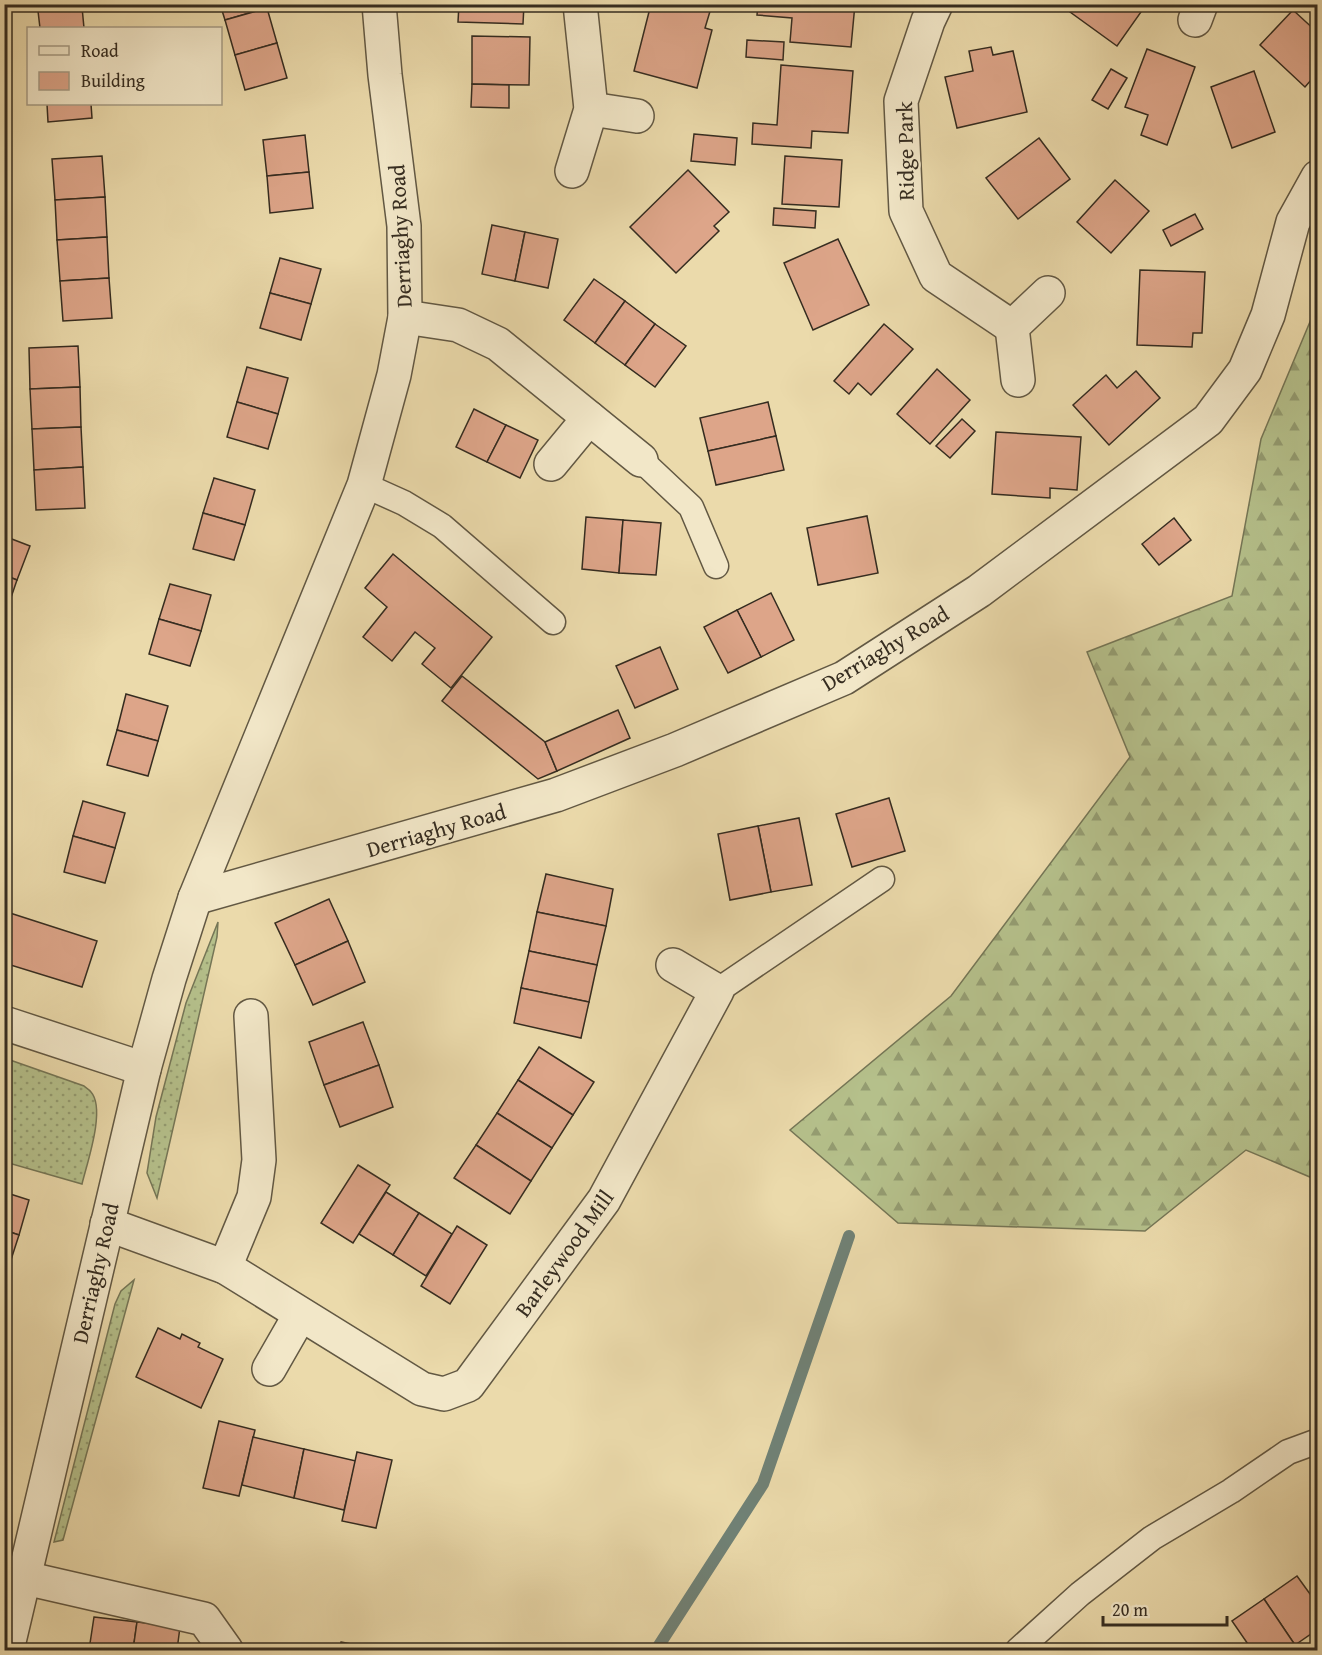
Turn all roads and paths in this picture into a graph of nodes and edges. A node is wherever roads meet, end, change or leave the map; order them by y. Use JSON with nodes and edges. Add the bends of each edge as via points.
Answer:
{"nodes":[{"id":1,"x":379,"y":4,"type":"edge"},
{"id":2,"x":580,"y":4,"type":"edge"},
{"id":3,"x":936,"y":4,"type":"edge"},
{"id":4,"x":591,"y":109,"type":"junction"},
{"id":5,"x":637,"y":116,"type":"dead end"},
{"id":6,"x":572,"y":171,"type":"dead end"},
{"id":7,"x":1317,"y":177,"type":"edge"},
{"id":8,"x":1048,"y":292,"type":"dead end"},
{"id":9,"x":405,"y":317,"type":"junction"},
{"id":10,"x":1012,"y":327,"type":"junction"},
{"id":11,"x":1018,"y":380,"type":"dead end"},
{"id":12,"x":589,"y":418,"type":"junction"},
{"id":13,"x":641,"y":460,"type":"joint"},
{"id":14,"x":551,"y":464,"type":"dead end"},
{"id":15,"x":364,"y":485,"type":"junction"},
{"id":16,"x":716,"y":566,"type":"dead end"},
{"id":17,"x":553,"y":622,"type":"dead end"},
{"id":18,"x":882,"y":879,"type":"dead end"},
{"id":19,"x":195,"y":898,"type":"junction"},
{"id":20,"x":673,"y":965,"type":"dead end"},
{"id":21,"x":717,"y":991,"type":"junction"},
{"id":22,"x":251,"y":1016,"type":"dead end"},
{"id":23,"x":4,"y":1023,"type":"edge"},
{"id":24,"x":144,"y":1069,"type":"junction"},
{"id":25,"x":106,"y":1224,"type":"junction"},
{"id":26,"x":225,"y":1267,"type":"junction"},
{"id":27,"x":300,"y":1315,"type":"junction"},
{"id":28,"x":269,"y":1370,"type":"dead end"},
{"id":29,"x":1317,"y":1441,"type":"edge"},
{"id":30,"x":25,"y":1578,"type":"junction"},
{"id":31,"x":7,"y":1643,"type":"edge"},
{"id":32,"x":226,"y":1650,"type":"edge"},
{"id":33,"x":1018,"y":1650,"type":"edge"}],
"edges":[{"from":1,"to":9,"type":"street","name":"Derriaghy Road","via":[[404,226]]},
{"from":2,"to":4,"type":"street"},
{"from":3,"to":10,"type":"street","name":"Ridge Park","via":[[901,101],[906,211],[936,276]]},
{"from":4,"to":5,"type":"street"},
{"from":4,"to":6,"type":"street"},
{"from":7,"to":19,"type":"street","name":"Derriaghy Road","via":[[1293,222],[1268,315],[1245,370],[1208,420],[979,591],[844,678],[675,750],[556,795]]},
{"from":8,"to":10,"type":"street"},
{"from":9,"to":12,"type":"street","via":[[458,326],[498,344]]},
{"from":9,"to":15,"type":"street","name":"Derriaghy Road","via":[[394,375]]},
{"from":10,"to":11,"type":"street"},
{"from":12,"to":13,"type":"street"},
{"from":12,"to":14,"type":"street"},
{"from":13,"to":16,"type":"lane","via":[[691,507]]},
{"from":15,"to":17,"type":"lane","via":[[442,526]]},
{"from":15,"to":19,"type":"street","name":"Derriaghy Road"},
{"from":18,"to":21,"type":"lane"},
{"from":19,"to":24,"type":"street","name":"Derriaghy Road"},
{"from":20,"to":21,"type":"street"},
{"from":21,"to":27,"type":"street","name":"Barleywood Mill","via":[[604,1200],[468,1385],[444,1394],[422,1389]]},
{"from":22,"to":26,"type":"street","via":[[259,1160],[254,1197]]},
{"from":23,"to":24,"type":"street"},
{"from":24,"to":25,"type":"street","name":"Derriaghy Road"},
{"from":25,"to":26,"type":"street","name":"Barleywood Mill"},
{"from":25,"to":30,"type":"street","name":"Derriaghy Road"},
{"from":26,"to":27,"type":"street","name":"Barleywood Mill"},
{"from":27,"to":28,"type":"street"},
{"from":29,"to":33,"type":"lane","via":[[1288,1452],[1152,1538],[1080,1594]]},
{"from":30,"to":31,"type":"street","name":"Derriaghy Road"},
{"from":30,"to":32,"type":"street","via":[[204,1619]]}]}
